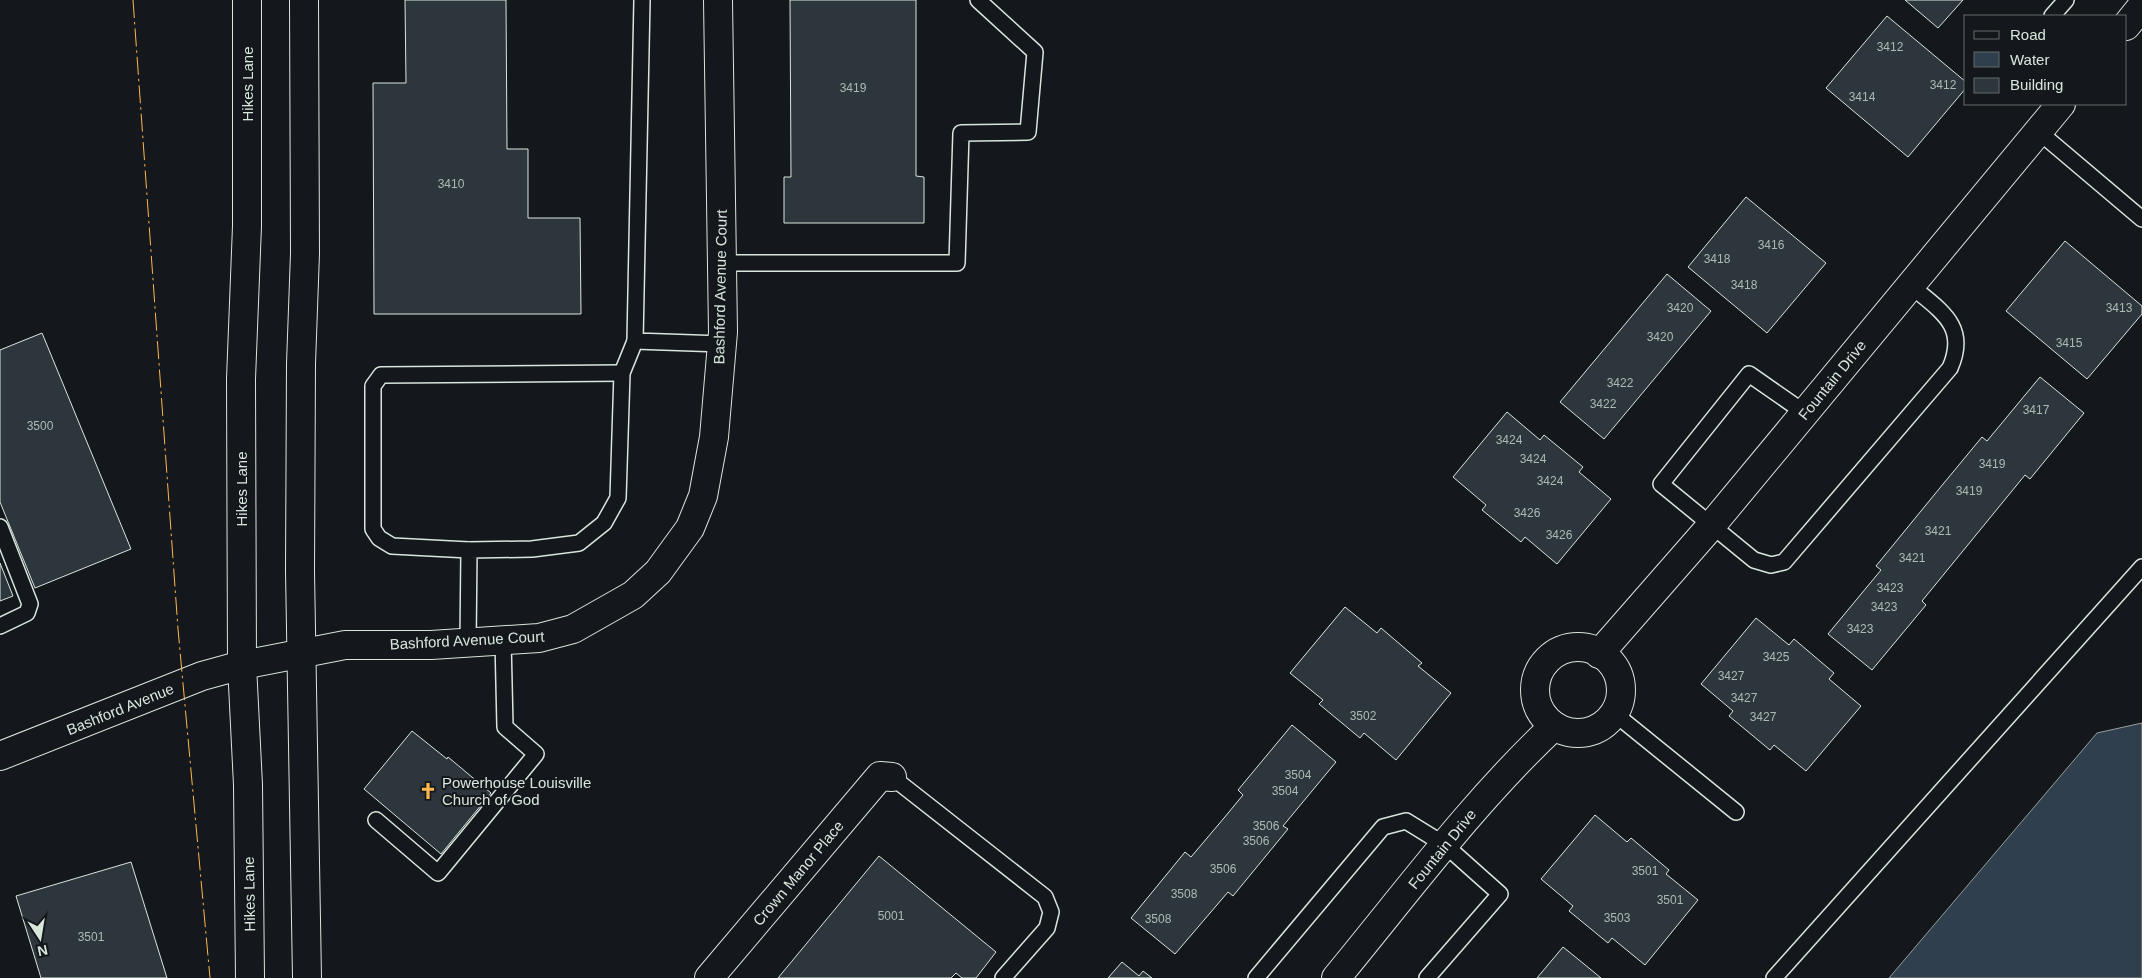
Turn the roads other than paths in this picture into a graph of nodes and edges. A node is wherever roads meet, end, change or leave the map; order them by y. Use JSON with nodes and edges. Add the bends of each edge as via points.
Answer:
{"nodes":[{"id":1,"x":247,"y":0,"type":"edge"},
{"id":2,"x":304,"y":0,"type":"edge"},
{"id":3,"x":642,"y":0,"type":"edge"},
{"id":4,"x":718,"y":0,"type":"edge"},
{"id":5,"x":978,"y":0,"type":"edge"},
{"id":6,"x":2066,"y":0,"type":"edge"},
{"id":7,"x":2142,"y":6,"type":"edge"},
{"id":8,"x":2053,"y":15,"type":"edge"},
{"id":9,"x":2127,"y":25,"type":"edge"},
{"id":10,"x":2057,"y":106,"type":"edge"},
{"id":11,"x":2038,"y":131,"type":"junction"},
{"id":12,"x":2142,"y":219,"type":"edge"},
{"id":13,"x":722,"y":263,"type":"junction"},
{"id":14,"x":1910,"y":285,"type":"junction"},
{"id":15,"x":635,"y":341,"type":"junction"},
{"id":16,"x":722,"y":344,"type":"junction"},
{"id":17,"x":622,"y":373,"type":"junction"},
{"id":18,"x":1805,"y":413,"type":"junction"},
{"id":19,"x":0,"y":526,"type":"edge"},
{"id":20,"x":1712,"y":526,"type":"junction"},
{"id":21,"x":469,"y":550,"type":"junction"},
{"id":22,"x":2142,"y":566,"type":"edge"},
{"id":23,"x":0,"y":626,"type":"edge"},
{"id":24,"x":503,"y":640,"type":"junction"},
{"id":25,"x":468,"y":643,"type":"junction"},
{"id":26,"x":302,"y":654,"type":"junction"},
{"id":27,"x":1600,"y":654,"type":"junction"},
{"id":28,"x":242,"y":665,"type":"junction"},
{"id":29,"x":1615,"y":714,"type":"junction"},
{"id":30,"x":1554,"y":726,"type":"junction"},
{"id":31,"x":0,"y":756,"type":"edge"},
{"id":32,"x":892,"y":777,"type":"joint"},
{"id":33,"x":1736,"y":812,"type":"dead end"},
{"id":34,"x":376,"y":820,"type":"dead end"},
{"id":35,"x":1445,"y":845,"type":"junction"},
{"id":36,"x":250,"y":978,"type":"edge"},
{"id":37,"x":307,"y":978,"type":"edge"},
{"id":38,"x":709,"y":978,"type":"edge"},
{"id":39,"x":1003,"y":978,"type":"edge"},
{"id":40,"x":1256,"y":978,"type":"edge"},
{"id":41,"x":1336,"y":978,"type":"edge"},
{"id":42,"x":1427,"y":978,"type":"edge"},
{"id":43,"x":1774,"y":978,"type":"edge"}],
"edges":[{"from":1,"to":28,"type":"street","name":"Hikes Lane","via":[[247,226],[241,379]]},
{"from":2,"to":26,"type":"street"},
{"from":3,"to":15,"type":"lane"},
{"from":4,"to":13,"type":"street","name":"Bashford Avenue Court"},
{"from":5,"to":13,"type":"lane","via":[[1035,52],[1028,132],[961,132],[957,263]]},
{"from":6,"to":8,"type":"lane"},
{"from":7,"to":9,"type":"street"},
{"from":10,"to":11,"type":"street","name":"Fountain Drive"},
{"from":11,"to":12,"type":"lane"},
{"from":11,"to":14,"type":"street","name":"Fountain Drive"},
{"from":13,"to":16,"type":"street","name":"Bashford Avenue Court"},
{"from":14,"to":18,"type":"street","name":"Fountain Drive"},
{"from":14,"to":20,"type":"lane","via":[[1948,318],[1955,330],[1957,352],[1950,368],[1784,562],[1771,565],[1754,560]]},
{"from":15,"to":16,"type":"lane"},
{"from":15,"to":17,"type":"lane"},
{"from":16,"to":24,"type":"street","name":"Bashford Avenue Court","via":[[714,437],[704,496],[690,528],[671,557],[633,595],[573,629],[539,638]]},
{"from":17,"to":21,"type":"lane","via":[[618,498],[604,523],[578,543],[532,549]]},
{"from":17,"to":21,"type":"lane","via":[[381,375],[373,386],[373,529],[379,538],[392,546]]},
{"from":18,"to":20,"type":"street","name":"Fountain Drive"},
{"from":18,"to":20,"type":"lane","via":[[1750,374],[1661,484]]},
{"from":19,"to":23,"type":"lane","via":[[30,604],[27,613]]},
{"from":20,"to":27,"type":"street","name":"Fountain Drive"},
{"from":21,"to":25,"type":"lane"},
{"from":22,"to":43,"type":"lane"},
{"from":24,"to":25,"type":"street","name":"Bashford Avenue Court"},
{"from":24,"to":34,"type":"lane","via":[[505,727],[536,754],[438,873]]},
{"from":25,"to":26,"type":"street","name":"Bashford Avenue Court","via":[[345,645]]},
{"from":26,"to":28,"type":"street","name":"Bashford Avenue Court"},
{"from":26,"to":37,"type":"street"},
{"from":27,"to":29,"type":"street","via":[[1617,671],[1621,686]]},
{"from":27,"to":30,"type":"street","via":[[1582,647],[1568,649],[1554,654],[1544,665],[1537,677],[1537,704],[1543,716]]},
{"from":28,"to":31,"type":"street","name":"Bashford Avenue","via":[[202,676]]},
{"from":28,"to":36,"type":"street","name":"Hikes Lane","via":[[248,795]]},
{"from":29,"to":30,"type":"street","via":[[1593,731],[1580,734]]},
{"from":29,"to":33,"type":"lane"},
{"from":30,"to":35,"type":"street","name":"Fountain Drive","via":[[1518,759]]},
{"from":32,"to":38,"type":"street","name":"Crown Manor Place","via":[[880,776]]},
{"from":32,"to":39,"type":"lane","via":[[1045,897],[1051,912],[1048,928]]},
{"from":35,"to":40,"type":"lane","via":[[1406,820],[1383,826]]},
{"from":35,"to":41,"type":"street","name":"Fountain Drive"},
{"from":35,"to":42,"type":"lane","via":[[1500,894]]}]}
